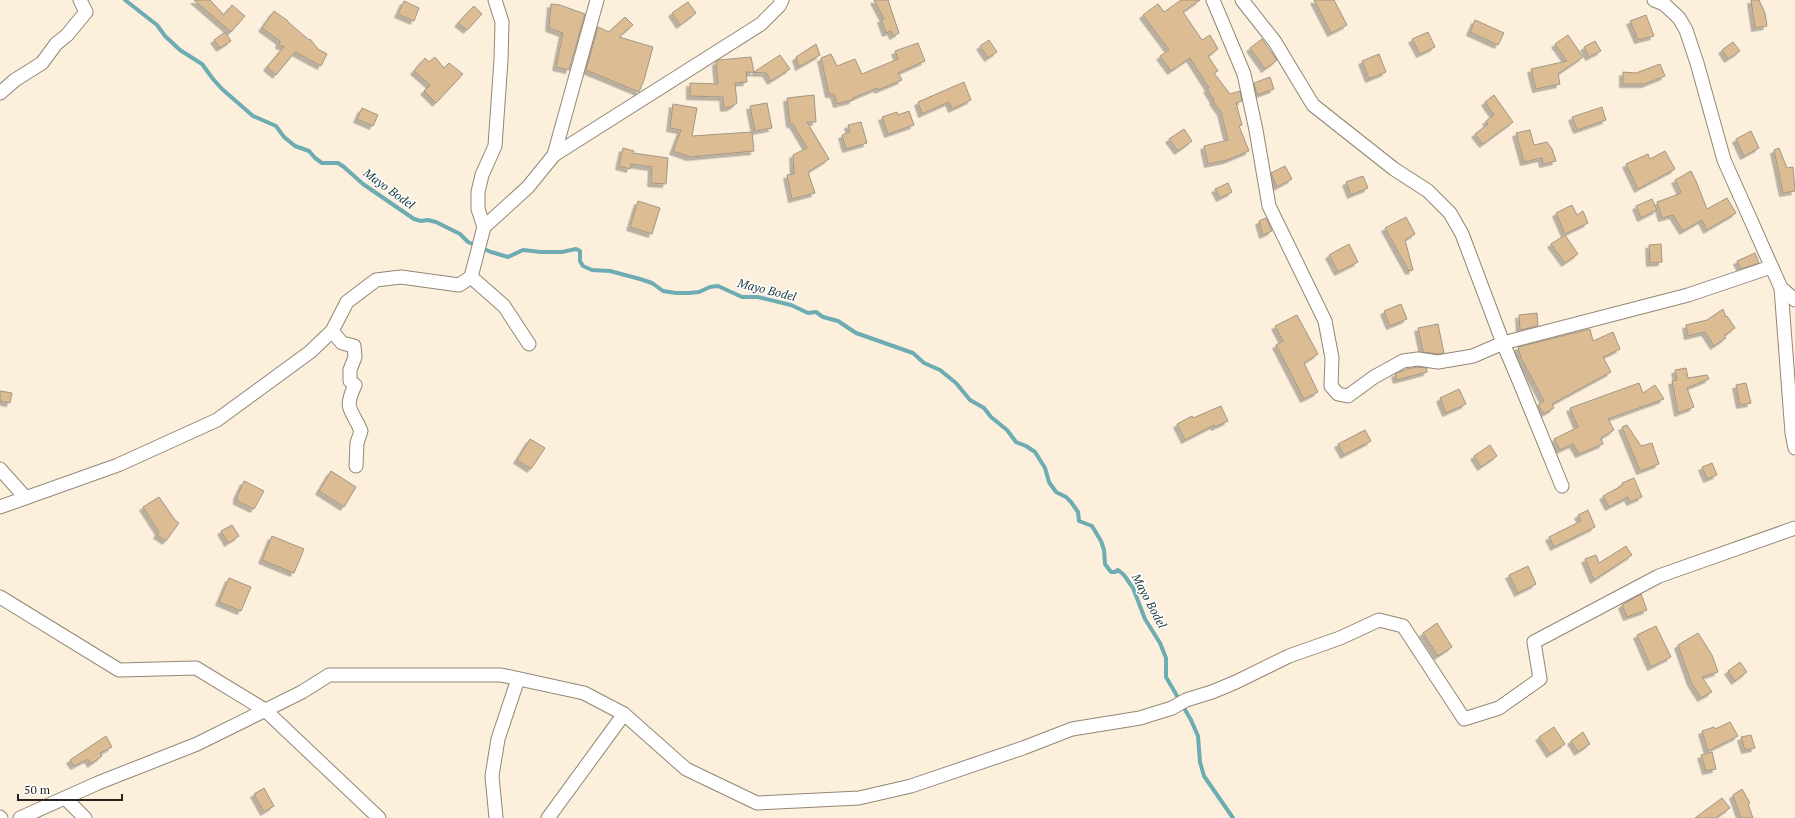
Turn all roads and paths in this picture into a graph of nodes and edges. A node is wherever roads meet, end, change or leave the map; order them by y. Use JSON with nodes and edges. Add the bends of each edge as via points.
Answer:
{"nodes":[{"id":1,"x":80,"y":0,"type":"edge"},
{"id":2,"x":495,"y":0,"type":"edge"},
{"id":3,"x":597,"y":0,"type":"edge"},
{"id":4,"x":782,"y":0,"type":"edge"},
{"id":5,"x":1213,"y":0,"type":"edge"},
{"id":6,"x":1242,"y":0,"type":"edge"},
{"id":7,"x":1654,"y":0,"type":"edge"},
{"id":8,"x":0,"y":93,"type":"edge"},
{"id":9,"x":554,"y":155,"type":"junction"},
{"id":10,"x":484,"y":227,"type":"junction"},
{"id":11,"x":1771,"y":267,"type":"junction"},
{"id":12,"x":471,"y":277,"type":"junction"},
{"id":13,"x":1781,"y":288,"type":"junction"},
{"id":14,"x":1795,"y":300,"type":"edge"},
{"id":15,"x":332,"y":331,"type":"junction"},
{"id":16,"x":1502,"y":343,"type":"junction"},
{"id":17,"x":529,"y":344,"type":"dead end"},
{"id":18,"x":1795,"y":448,"type":"edge"},
{"id":19,"x":356,"y":466,"type":"dead end"},
{"id":20,"x":0,"y":469,"type":"edge"},
{"id":21,"x":1562,"y":486,"type":"dead end"},
{"id":22,"x":25,"y":497,"type":"junction"},
{"id":23,"x":0,"y":507,"type":"edge"},
{"id":24,"x":1795,"y":528,"type":"edge"},
{"id":25,"x":0,"y":597,"type":"edge"},
{"id":26,"x":518,"y":679,"type":"junction"},
{"id":27,"x":265,"y":710,"type":"junction"},
{"id":28,"x":624,"y":714,"type":"junction"},
{"id":29,"x":65,"y":798,"type":"junction"},
{"id":30,"x":20,"y":818,"type":"edge"},
{"id":31,"x":85,"y":818,"type":"edge"},
{"id":32,"x":379,"y":818,"type":"edge"},
{"id":33,"x":496,"y":818,"type":"edge"},
{"id":34,"x":548,"y":818,"type":"edge"}],
"edges":[{"from":1,"to":8,"type":"street","via":[[86,12],[67,35],[42,63]]},
{"from":2,"to":10,"type":"street","via":[[502,22],[502,60],[495,146],[482,175],[478,192],[478,209]]},
{"from":3,"to":9,"type":"street"},
{"from":4,"to":9,"type":"street","via":[[761,24]]},
{"from":5,"to":16,"type":"street","via":[[1244,74],[1269,206],[1325,321],[1332,358],[1331,386],[1338,394],[1348,396],[1403,361],[1418,359],[1438,362],[1473,356]]},
{"from":6,"to":16,"type":"street","via":[[1275,42],[1313,105],[1394,169],[1428,190],[1450,213],[1462,234]]},
{"from":7,"to":11,"type":"street","via":[[1664,4],[1679,18],[1686,30],[1724,160]]},
{"from":9,"to":10,"type":"street","via":[[528,187]]},
{"from":10,"to":12,"type":"street"},
{"from":11,"to":13,"type":"street"},
{"from":11,"to":16,"type":"street","via":[[1688,295]]},
{"from":12,"to":15,"type":"street","via":[[459,285],[401,278],[376,280],[348,302]]},
{"from":12,"to":17,"type":"street","via":[[504,306]]},
{"from":13,"to":14,"type":"street"},
{"from":13,"to":18,"type":"street"},
{"from":15,"to":19,"type":"street","via":[[342,343],[354,346],[355,357],[350,370],[350,381],[355,385],[349,398],[349,408],[361,431],[357,442]]},
{"from":15,"to":22,"type":"street","via":[[310,352],[217,420],[118,465]]},
{"from":16,"to":21,"type":"street"},
{"from":20,"to":22,"type":"street"},
{"from":22,"to":23,"type":"street"},
{"from":24,"to":28,"type":"street","via":[[1659,576],[1534,642],[1540,679],[1499,708],[1464,719],[1403,626],[1379,620],[1340,638],[1289,656],[1236,682],[1186,700],[1172,708],[1140,718],[1072,729],[911,786],[859,798],[757,803],[686,769]]},
{"from":25,"to":27,"type":"street","via":[[119,670],[196,668]]},
{"from":26,"to":27,"type":"street","via":[[501,676],[329,675]]},
{"from":26,"to":28,"type":"street","via":[[584,693]]},
{"from":26,"to":33,"type":"street","via":[[498,739],[492,776]]},
{"from":27,"to":29,"type":"street","via":[[197,744]]},
{"from":27,"to":32,"type":"street"},
{"from":28,"to":34,"type":"street"},
{"from":29,"to":30,"type":"street"},
{"from":29,"to":31,"type":"street"}]}
